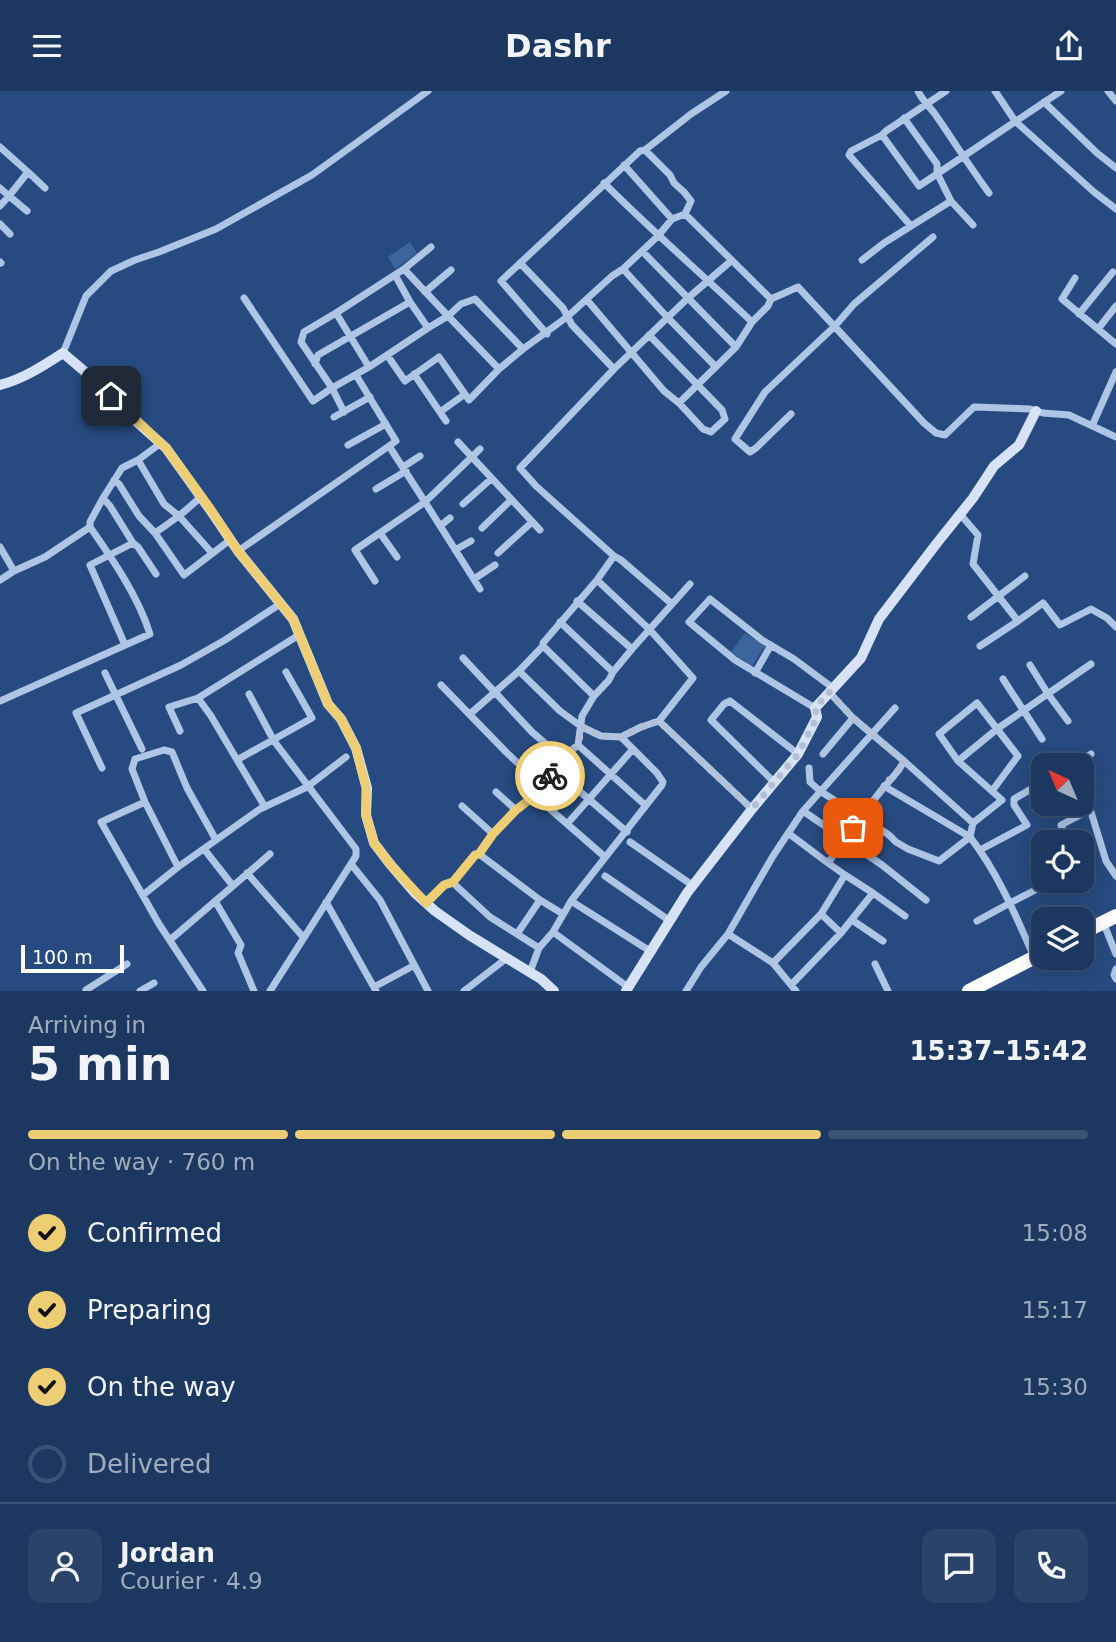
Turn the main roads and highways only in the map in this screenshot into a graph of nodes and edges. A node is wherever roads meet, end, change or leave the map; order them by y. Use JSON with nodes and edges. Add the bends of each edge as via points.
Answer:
{"nodes":[{"id":1,"x":1111,"y":923,"type":"edge"},
{"id":2,"x":1094,"y":929,"type":"edge"},
{"id":3,"x":1094,"y":934,"type":"edge"},
{"id":4,"x":1031,"y":959,"type":"edge"},
{"id":5,"x":1031,"y":968,"type":"edge"},
{"id":6,"x":969,"y":991,"type":"edge"},
{"id":7,"x":985,"y":991,"type":"edge"}],
"edges":[{"from":1,"to":2,"type":"highway"},
{"from":1,"to":3,"type":"highway"},
{"from":4,"to":6,"type":"highway"},
{"from":5,"to":7,"type":"highway"}]}
